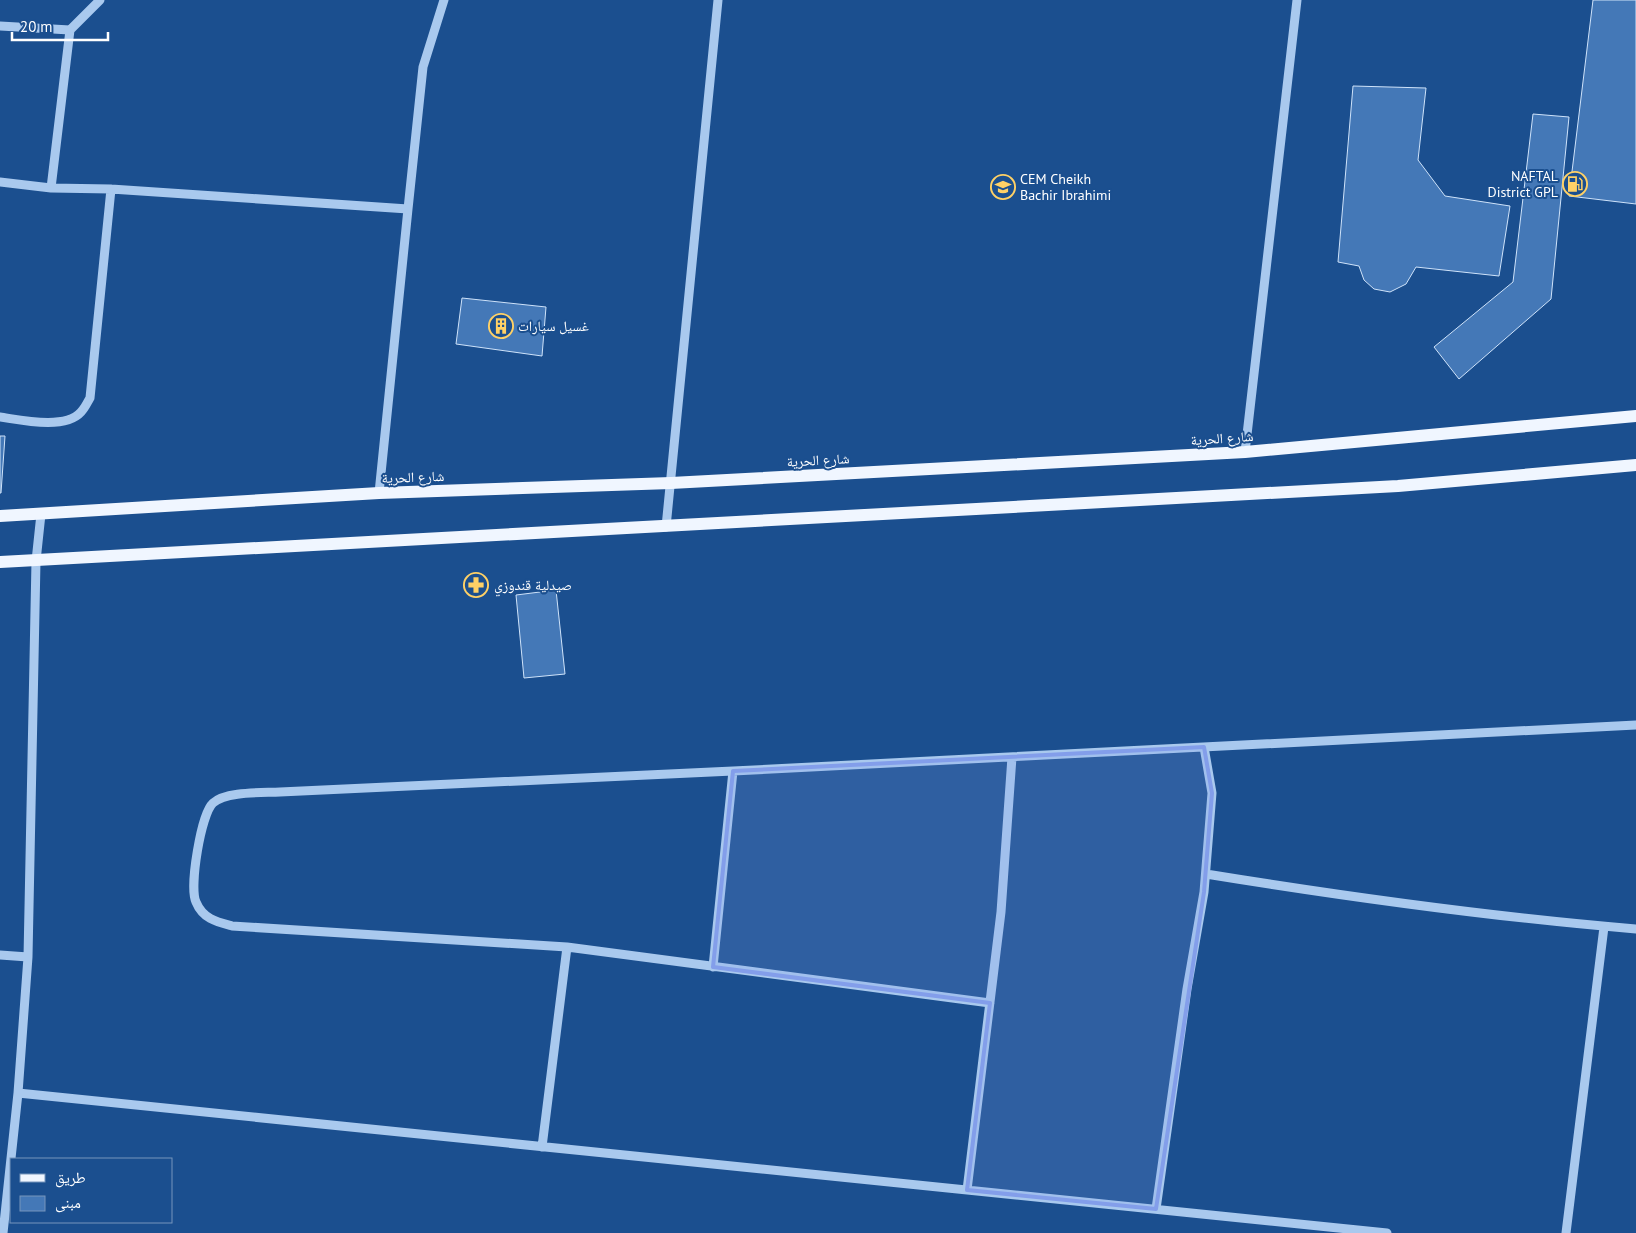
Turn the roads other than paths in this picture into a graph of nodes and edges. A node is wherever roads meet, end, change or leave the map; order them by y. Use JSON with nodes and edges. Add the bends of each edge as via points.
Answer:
{"nodes":[{"id":1,"x":100,"y":0,"type":"edge"},
{"id":2,"x":444,"y":0,"type":"edge"},
{"id":3,"x":718,"y":0,"type":"edge"},
{"id":4,"x":1297,"y":0,"type":"edge"},
{"id":5,"x":0,"y":26,"type":"edge"},
{"id":6,"x":70,"y":30,"type":"junction"},
{"id":7,"x":0,"y":182,"type":"edge"},
{"id":8,"x":51,"y":188,"type":"junction"},
{"id":9,"x":110,"y":189,"type":"junction"},
{"id":10,"x":408,"y":209,"type":"junction"},
{"id":11,"x":1636,"y":416,"type":"edge"},
{"id":12,"x":0,"y":417,"type":"edge"},
{"id":13,"x":1245,"y":452,"type":"junction"},
{"id":14,"x":1636,"y":465,"type":"edge"},
{"id":15,"x":671,"y":483,"type":"junction"},
{"id":16,"x":379,"y":493,"type":"junction"},
{"id":17,"x":41,"y":514,"type":"junction"},
{"id":18,"x":0,"y":516,"type":"edge"},
{"id":19,"x":666,"y":526,"type":"junction"},
{"id":20,"x":36,"y":561,"type":"junction"},
{"id":21,"x":0,"y":562,"type":"edge"},
{"id":22,"x":1636,"y":725,"type":"edge"},
{"id":23,"x":1204,"y":748,"type":"junction"},
{"id":24,"x":1012,"y":757,"type":"junction"},
{"id":25,"x":733,"y":772,"type":"junction"},
{"id":26,"x":1206,"y":874,"type":"junction"},
{"id":27,"x":1604,"y":927,"type":"junction"},
{"id":28,"x":1636,"y":929,"type":"edge"},
{"id":29,"x":567,"y":948,"type":"junction"},
{"id":30,"x":0,"y":955,"type":"edge"},
{"id":31,"x":28,"y":957,"type":"junction"},
{"id":32,"x":713,"y":967,"type":"junction"},
{"id":33,"x":990,"y":1003,"type":"junction"},
{"id":34,"x":18,"y":1093,"type":"junction"},
{"id":35,"x":542,"y":1146,"type":"junction"},
{"id":36,"x":11,"y":1158,"type":"edge"},
{"id":37,"x":10,"y":1168,"type":"edge"},
{"id":38,"x":967,"y":1190,"type":"junction"},
{"id":39,"x":1156,"y":1209,"type":"junction"},
{"id":40,"x":3,"y":1233,"type":"edge"},
{"id":41,"x":1387,"y":1233,"type":"edge"},
{"id":42,"x":1566,"y":1233,"type":"edge"}],
"edges":[{"from":1,"to":6,"type":"street"},
{"from":2,"to":10,"type":"street","via":[[423,67]]},
{"from":3,"to":15,"type":"street"},
{"from":4,"to":13,"type":"street"},
{"from":5,"to":6,"type":"street"},
{"from":6,"to":8,"type":"street"},
{"from":7,"to":8,"type":"street"},
{"from":8,"to":9,"type":"street"},
{"from":9,"to":10,"type":"street"},
{"from":9,"to":12,"type":"street","via":[[90,398],[81,413],[59,422]]},
{"from":10,"to":16,"type":"street"},
{"from":11,"to":13,"type":"main road","name":"شارع الحرية"},
{"from":13,"to":15,"type":"main road","name":"شارع الحرية"},
{"from":14,"to":19,"type":"main road","via":[[1398,486]]},
{"from":15,"to":16,"type":"main road","name":"شارع الحرية"},
{"from":15,"to":19,"type":"street"},
{"from":16,"to":17,"type":"main road","name":"شارع الحرية"},
{"from":17,"to":18,"type":"main road","name":"شارع الحرية"},
{"from":17,"to":20,"type":"street"},
{"from":19,"to":20,"type":"main road"},
{"from":20,"to":21,"type":"main road"},
{"from":20,"to":31,"type":"street"},
{"from":22,"to":23,"type":"street"},
{"from":23,"to":24,"type":"street"},
{"from":23,"to":26,"type":"street","via":[[1212,793]]},
{"from":24,"to":25,"type":"street"},
{"from":24,"to":33,"type":"street","via":[[1001,912]]},
{"from":25,"to":29,"type":"street","via":[[270,792],[224,796],[207,810],[194,876],[195,902],[208,919],[232,926]]},
{"from":25,"to":32,"type":"street"},
{"from":26,"to":27,"type":"street","via":[[1352,898]]},
{"from":26,"to":39,"type":"street"},
{"from":27,"to":28,"type":"street"},
{"from":27,"to":42,"type":"street"},
{"from":29,"to":32,"type":"street"},
{"from":29,"to":35,"type":"street"},
{"from":30,"to":31,"type":"street"},
{"from":31,"to":34,"type":"street"},
{"from":32,"to":33,"type":"street"},
{"from":33,"to":38,"type":"street"},
{"from":34,"to":35,"type":"street"},
{"from":34,"to":36,"type":"street"},
{"from":35,"to":38,"type":"street"},
{"from":37,"to":40,"type":"street"},
{"from":38,"to":39,"type":"street"},
{"from":39,"to":41,"type":"street"}]}
